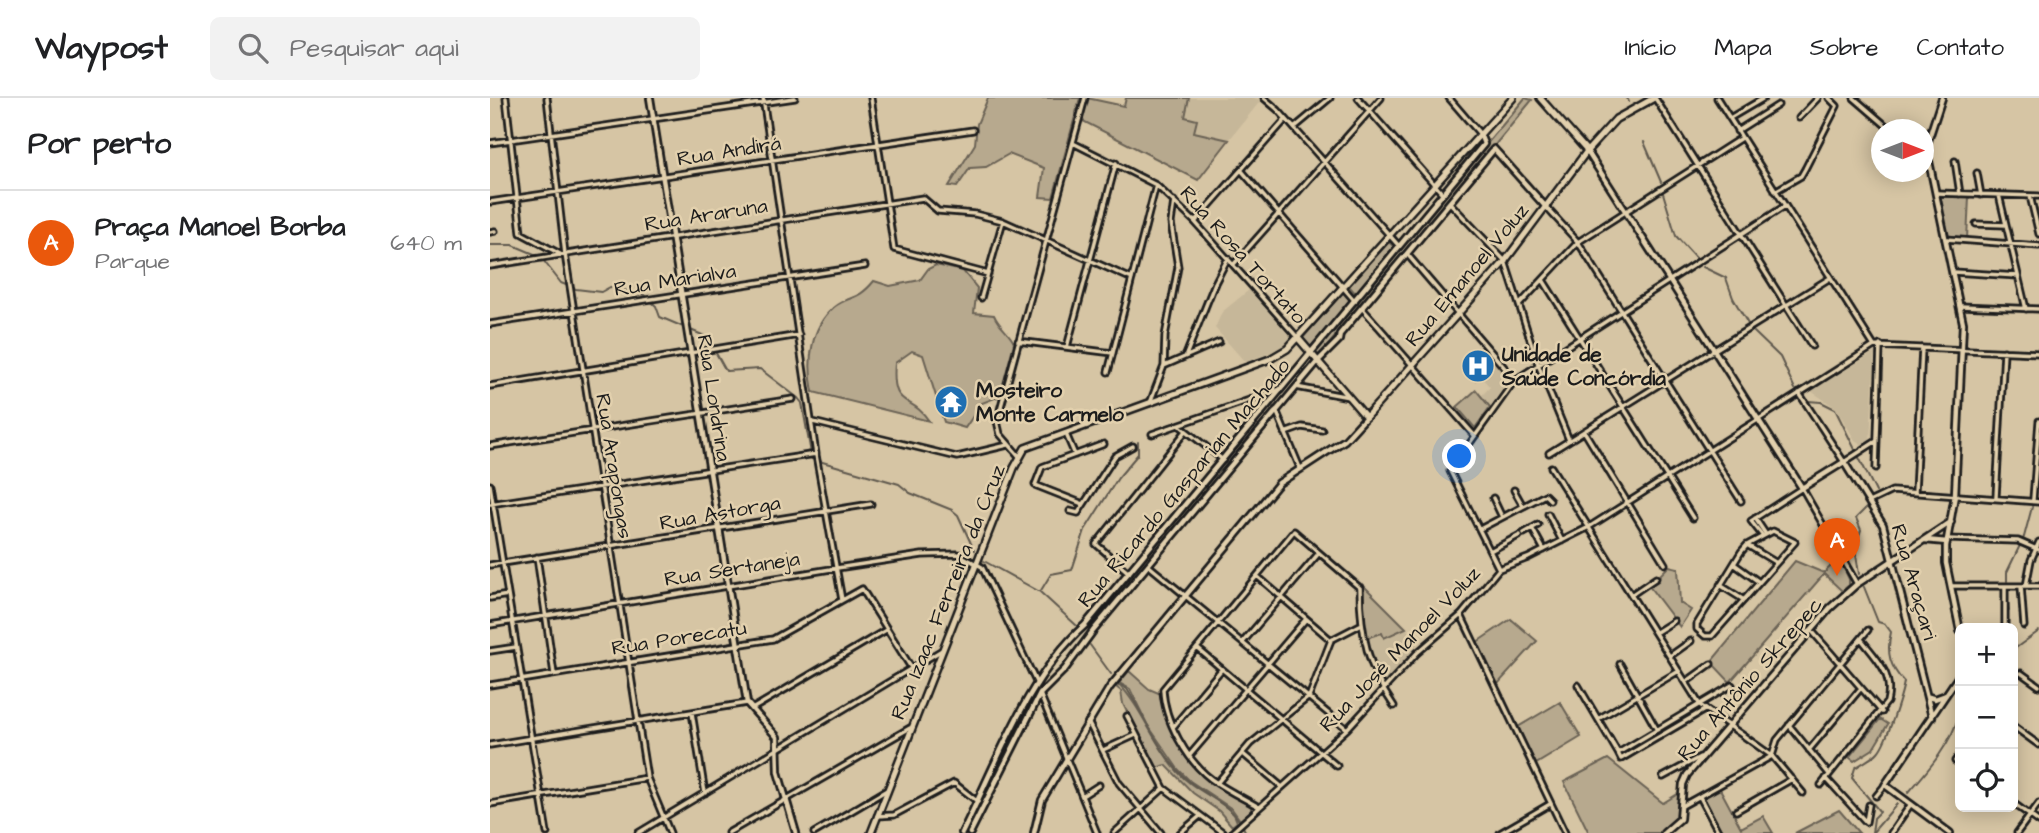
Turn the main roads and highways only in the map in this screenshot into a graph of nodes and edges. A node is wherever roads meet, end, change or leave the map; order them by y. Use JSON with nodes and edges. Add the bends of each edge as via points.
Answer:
{"nodes":[{"id":1,"x":1513,"y":98,"type":"edge"},
{"id":2,"x":1540,"y":98,"type":"edge"},
{"id":3,"x":1655,"y":98,"type":"edge"},
{"id":4,"x":1587,"y":151,"type":"junction"},
{"id":5,"x":1298,"y":338,"type":"junction"},
{"id":6,"x":1366,"y":417,"type":"joint"},
{"id":7,"x":871,"y":833,"type":"edge"}],
"edges":[{"from":1,"to":5,"type":"main road","name":"Rua Izaac Ferreira da Cruz"},
{"from":2,"to":4,"type":"main road"},
{"from":3,"to":4,"type":"main road","name":"Rua Emanoel Voluz","via":[[1616,119]]},
{"from":4,"to":6,"type":"main road","name":"Rua Emanoel Voluz","via":[[1505,261]]},
{"from":5,"to":6,"type":"main road","name":"Rua Rosa Tortato"},
{"from":5,"to":7,"type":"main road","name":"Rua Izaac Ferreira da Cruz","via":[[1270,359],[1025,448]]}]}
